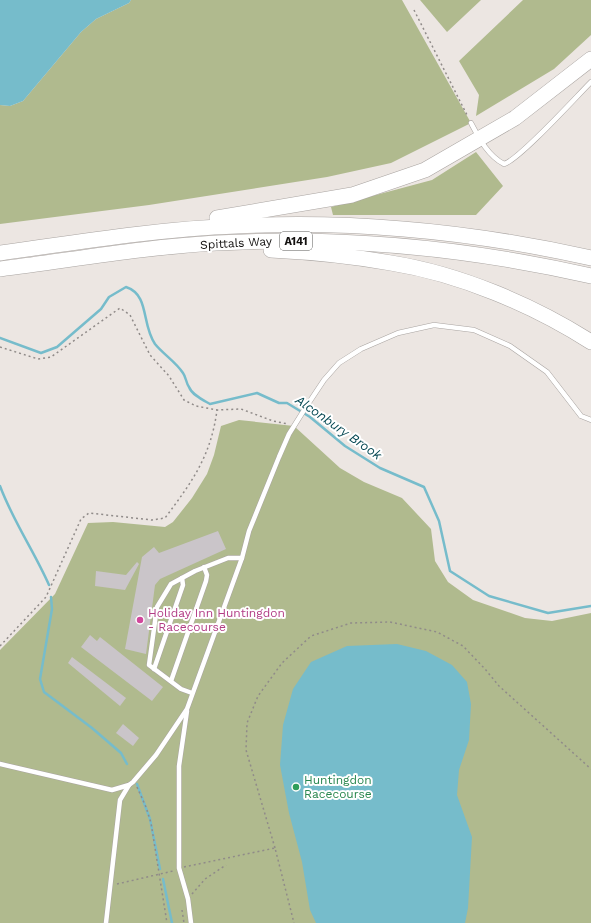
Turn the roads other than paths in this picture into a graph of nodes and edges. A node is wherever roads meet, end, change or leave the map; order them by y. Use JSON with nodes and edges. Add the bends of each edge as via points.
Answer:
{"nodes":[{"id":1,"x":591,"y":59,"type":"edge"},
{"id":2,"x":591,"y":82,"type":"edge"},
{"id":3,"x":471,"y":123,"type":"road end"},
{"id":4,"x":479,"y":138,"type":"junction"},
{"id":5,"x":112,"y":238,"type":"junction"},
{"id":6,"x":155,"y":248,"type":"junction"},
{"id":7,"x":0,"y":253,"type":"edge"},
{"id":8,"x":591,"y":258,"type":"edge"},
{"id":9,"x":0,"y":269,"type":"edge"},
{"id":10,"x":591,"y":276,"type":"edge"},
{"id":11,"x":591,"y":342,"type":"edge"},
{"id":12,"x":591,"y":420,"type":"edge"},
{"id":13,"x":242,"y":558,"type":"junction"},
{"id":14,"x":204,"y":567,"type":"junction"},
{"id":15,"x":182,"y":578,"type":"junction"},
{"id":16,"x":154,"y":669,"type":"junction"},
{"id":17,"x":171,"y":681,"type":"junction"},
{"id":18,"x":192,"y":693,"type":"junction"},
{"id":19,"x":187,"y":709,"type":"junction"},
{"id":20,"x":0,"y":764,"type":"edge"},
{"id":21,"x":131,"y":784,"type":"junction"},
{"id":22,"x":106,"y":923,"type":"edge"},
{"id":23,"x":191,"y":923,"type":"edge"}],
"edges":[{"from":1,"to":4,"type":"highway","via":[[515,118]]},
{"from":2,"to":4,"type":"lane","via":[[509,163],[504,164],[495,160]]},
{"from":3,"to":4,"type":"lane"},
{"from":4,"to":5,"type":"highway","via":[[425,170],[352,195],[238,215],[166,224]]},
{"from":5,"to":7,"type":"highway","name":"Spittals Way","number":"A141"},
{"from":5,"to":8,"type":"highway","name":"Spittals Way","number":"A141","via":[[236,226],[361,226],[485,238]]},
{"from":6,"to":9,"type":"highway","name":"Spittals Way","number":"A141"},
{"from":6,"to":10,"type":"highway","name":"Spittals Way","number":"A141","via":[[263,241],[377,243],[491,256]]},
{"from":6,"to":11,"type":"highway","via":[[263,249],[393,263],[459,280],[491,292],[529,308]]},
{"from":12,"to":13,"type":"lane","via":[[581,416],[547,372],[510,346],[474,330],[434,325],[398,333],[362,349],[339,363],[324,380],[294,426],[279,457],[249,531]]},
{"from":13,"to":14,"type":"lane","via":[[228,558]]},
{"from":13,"to":18,"type":"lane"},
{"from":14,"to":15,"type":"lane"},
{"from":14,"to":17,"type":"lane","via":[[206,581]]},
{"from":15,"to":16,"type":"lane","via":[[183,585]]},
{"from":15,"to":16,"type":"lane","via":[[171,584],[158,607],[149,665]]},
{"from":16,"to":17,"type":"lane"},
{"from":17,"to":18,"type":"lane"},
{"from":18,"to":19,"type":"lane"},
{"from":19,"to":21,"type":"lane","via":[[156,755]]},
{"from":19,"to":23,"type":"lane","via":[[179,766],[179,868],[188,899]]},
{"from":20,"to":21,"type":"lane","via":[[112,790]]},
{"from":21,"to":22,"type":"lane","via":[[120,800]]}]}
